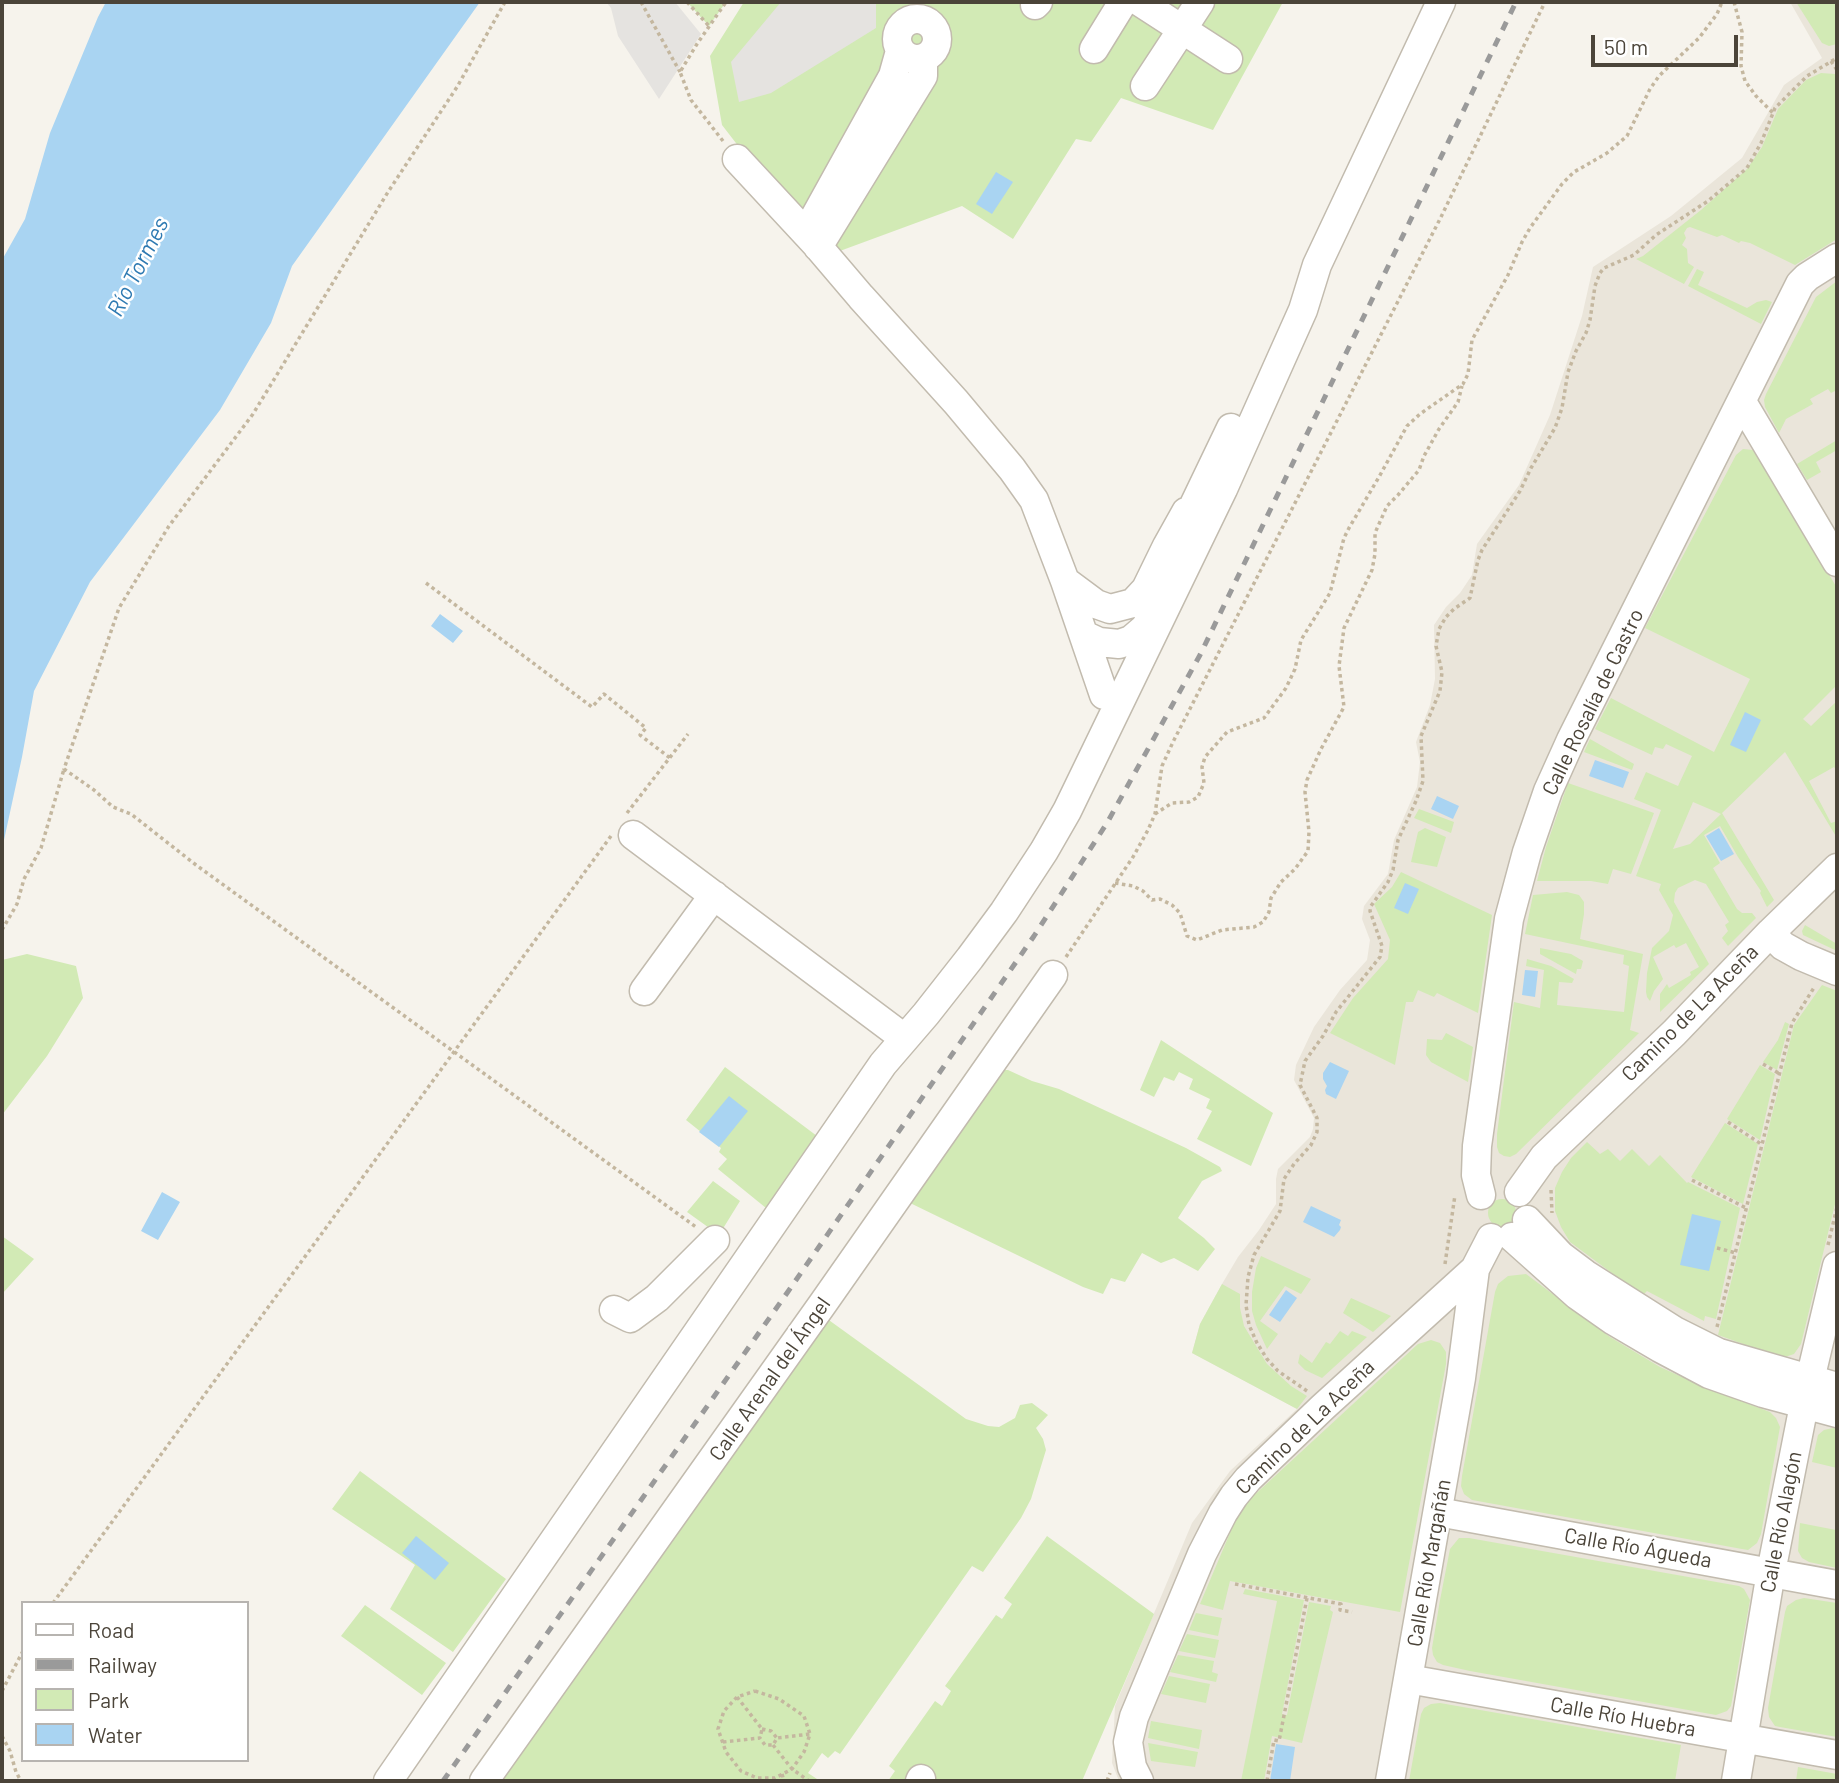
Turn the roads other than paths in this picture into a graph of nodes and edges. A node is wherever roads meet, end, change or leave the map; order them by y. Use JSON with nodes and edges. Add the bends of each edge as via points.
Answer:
{"nodes":[{"id":1,"x":1123,"y":2,"type":"edge"},
{"id":2,"x":1140,"y":2,"type":"edge"},
{"id":3,"x":1200,"y":2,"type":"edge"},
{"id":4,"x":1441,"y":2,"type":"edge"},
{"id":5,"x":1181,"y":29,"type":"junction"},
{"id":6,"x":1094,"y":49,"type":"dead end"},
{"id":7,"x":911,"y":55,"type":"dead end"},
{"id":8,"x":1228,"y":59,"type":"dead end"},
{"id":9,"x":1145,"y":86,"type":"dead end"},
{"id":10,"x":737,"y":159,"type":"road end"},
{"id":11,"x":812,"y":240,"type":"junction"},
{"id":12,"x":1837,"y":258,"type":"edge"},
{"id":13,"x":1742,"y":402,"type":"junction"},
{"id":14,"x":1222,"y":468,"type":"junction"},
{"id":15,"x":1837,"y":562,"type":"edge"},
{"id":16,"x":1065,"y":581,"type":"junction"},
{"id":17,"x":1110,"y":609,"type":"junction"},
{"id":18,"x":1084,"y":635,"type":"junction"},
{"id":19,"x":1131,"y":640,"type":"junction"},
{"id":20,"x":1104,"y":695,"type":"junction"},
{"id":21,"x":1067,"y":811,"type":"junction"},
{"id":22,"x":625,"y":825,"type":"road end"},
{"id":23,"x":1837,"y":867,"type":"edge"},
{"id":24,"x":714,"y":895,"type":"junction"},
{"id":25,"x":1770,"y":933,"type":"junction"},
{"id":26,"x":1053,"y":975,"type":"road end"},
{"id":27,"x":1828,"y":976,"type":"edge"},
{"id":28,"x":644,"y":991,"type":"dead end"},
{"id":29,"x":904,"y":1038,"type":"junction"},
{"id":30,"x":1519,"y":1192,"type":"junction"},
{"id":31,"x":1481,"y":1195,"type":"junction"},
{"id":32,"x":1521,"y":1229,"type":"junction"},
{"id":33,"x":715,"y":1240,"type":"road end"},
{"id":34,"x":1833,"y":1255,"type":"edge"},
{"id":35,"x":1475,"y":1269,"type":"junction"},
{"id":36,"x":614,"y":1310,"type":"dead end"},
{"id":37,"x":1416,"y":1323,"type":"junction"},
{"id":38,"x":1466,"y":1344,"type":"junction"},
{"id":39,"x":1837,"y":1387,"type":"edge"},
{"id":40,"x":1807,"y":1392,"type":"junction"},
{"id":41,"x":1837,"y":1413,"type":"edge"},
{"id":42,"x":1438,"y":1512,"type":"junction"},
{"id":43,"x":1771,"y":1572,"type":"junction"},
{"id":44,"x":1837,"y":1585,"type":"edge"},
{"id":45,"x":1408,"y":1679,"type":"junction"},
{"id":46,"x":1744,"y":1738,"type":"junction"},
{"id":47,"x":1837,"y":1755,"type":"edge"},
{"id":48,"x":1132,"y":1776,"type":"edge"},
{"id":49,"x":388,"y":1781,"type":"edge"},
{"id":50,"x":484,"y":1781,"type":"edge"},
{"id":51,"x":1390,"y":1781,"type":"edge"},
{"id":52,"x":1736,"y":1781,"type":"edge"}],
"edges":[{"from":1,"to":6,"type":"street"},
{"from":2,"to":5,"type":"street"},
{"from":3,"to":5,"type":"street"},
{"from":4,"to":14,"type":"street","via":[[1317,265],[1307,277]]},
{"from":5,"to":8,"type":"street"},
{"from":5,"to":9,"type":"street"},
{"from":7,"to":11,"type":"street","via":[[923,76]]},
{"from":10,"to":11,"type":"street"},
{"from":11,"to":16,"type":"street","via":[[1012,470],[1034,500]]},
{"from":12,"to":13,"type":"street","name":"Calle Rosalía de Castro","via":[[1800,284]]},
{"from":13,"to":15,"type":"street"},
{"from":13,"to":31,"type":"street","name":"Calle Rosalía de Castro","via":[[1571,740],[1527,852],[1509,919],[1476,1146]]},
{"from":14,"to":17,"type":"street","via":[[1167,546],[1146,589],[1133,603]]},
{"from":14,"to":19,"type":"street"},
{"from":14,"to":21,"type":"street"},
{"from":16,"to":17,"type":"street"},
{"from":16,"to":18,"type":"street"},
{"from":17,"to":19,"type":"street"},
{"from":18,"to":19,"type":"street","via":[[1109,644]]},
{"from":18,"to":20,"type":"street"},
{"from":19,"to":20,"type":"street"},
{"from":19,"to":21,"type":"street","via":[[1125,674],[1071,788]]},
{"from":20,"to":29,"type":"street","via":[[1019,863],[917,1010]]},
{"from":21,"to":29,"type":"street","via":[[1004,912]]},
{"from":22,"to":24,"type":"street"},
{"from":23,"to":25,"type":"street","name":"Camino de La Aceña"},
{"from":24,"to":28,"type":"street"},
{"from":24,"to":29,"type":"street"},
{"from":25,"to":27,"type":"street"},
{"from":25,"to":30,"type":"street","name":"Camino de La Aceña","via":[[1544,1157]]},
{"from":26,"to":50,"type":"street","name":"Calle Arenal del Ángel"},
{"from":29,"to":49,"type":"street"},
{"from":30,"to":31,"type":"street","via":[[1493,1187]]},
{"from":30,"to":32,"type":"street","via":[[1528,1210]]},
{"from":31,"to":32,"type":"street","via":[[1475,1211],[1478,1227]]},
{"from":32,"to":35,"type":"street","name":"Camino de La Aceña"},
{"from":32,"to":40,"type":"street","via":[[1577,1295],[1637,1336],[1709,1374]]},
{"from":33,"to":36,"type":"street","via":[[657,1298],[630,1318]]},
{"from":34,"to":40,"type":"street","name":"Calle Río Alagón"},
{"from":35,"to":37,"type":"street","name":"Camino de La Aceña"},
{"from":35,"to":38,"type":"street","name":"Calle Río Margañán"},
{"from":37,"to":38,"type":"street","via":[[1445,1328]]},
{"from":37,"to":48,"type":"street","name":"Camino de La Aceña","via":[[1248,1479],[1223,1513],[1134,1717],[1128,1742]]},
{"from":38,"to":42,"type":"street","name":"Calle Río Margañán"},
{"from":39,"to":40,"type":"street"},
{"from":40,"to":41,"type":"street"},
{"from":40,"to":43,"type":"street","name":"Calle Río Alagón"},
{"from":42,"to":43,"type":"street","name":"Calle Río Águeda"},
{"from":42,"to":45,"type":"street","name":"Calle Río Margañán"},
{"from":43,"to":44,"type":"street","name":"Calle Río Águeda"},
{"from":43,"to":46,"type":"street","name":"Calle Río Alagón"},
{"from":45,"to":46,"type":"street","name":"Calle Río Huebra"},
{"from":45,"to":51,"type":"street","name":"Calle Río Margañán"},
{"from":46,"to":47,"type":"street","name":"Calle Río Huebra"},
{"from":46,"to":52,"type":"street","name":"Calle Río Alagón"}]}
